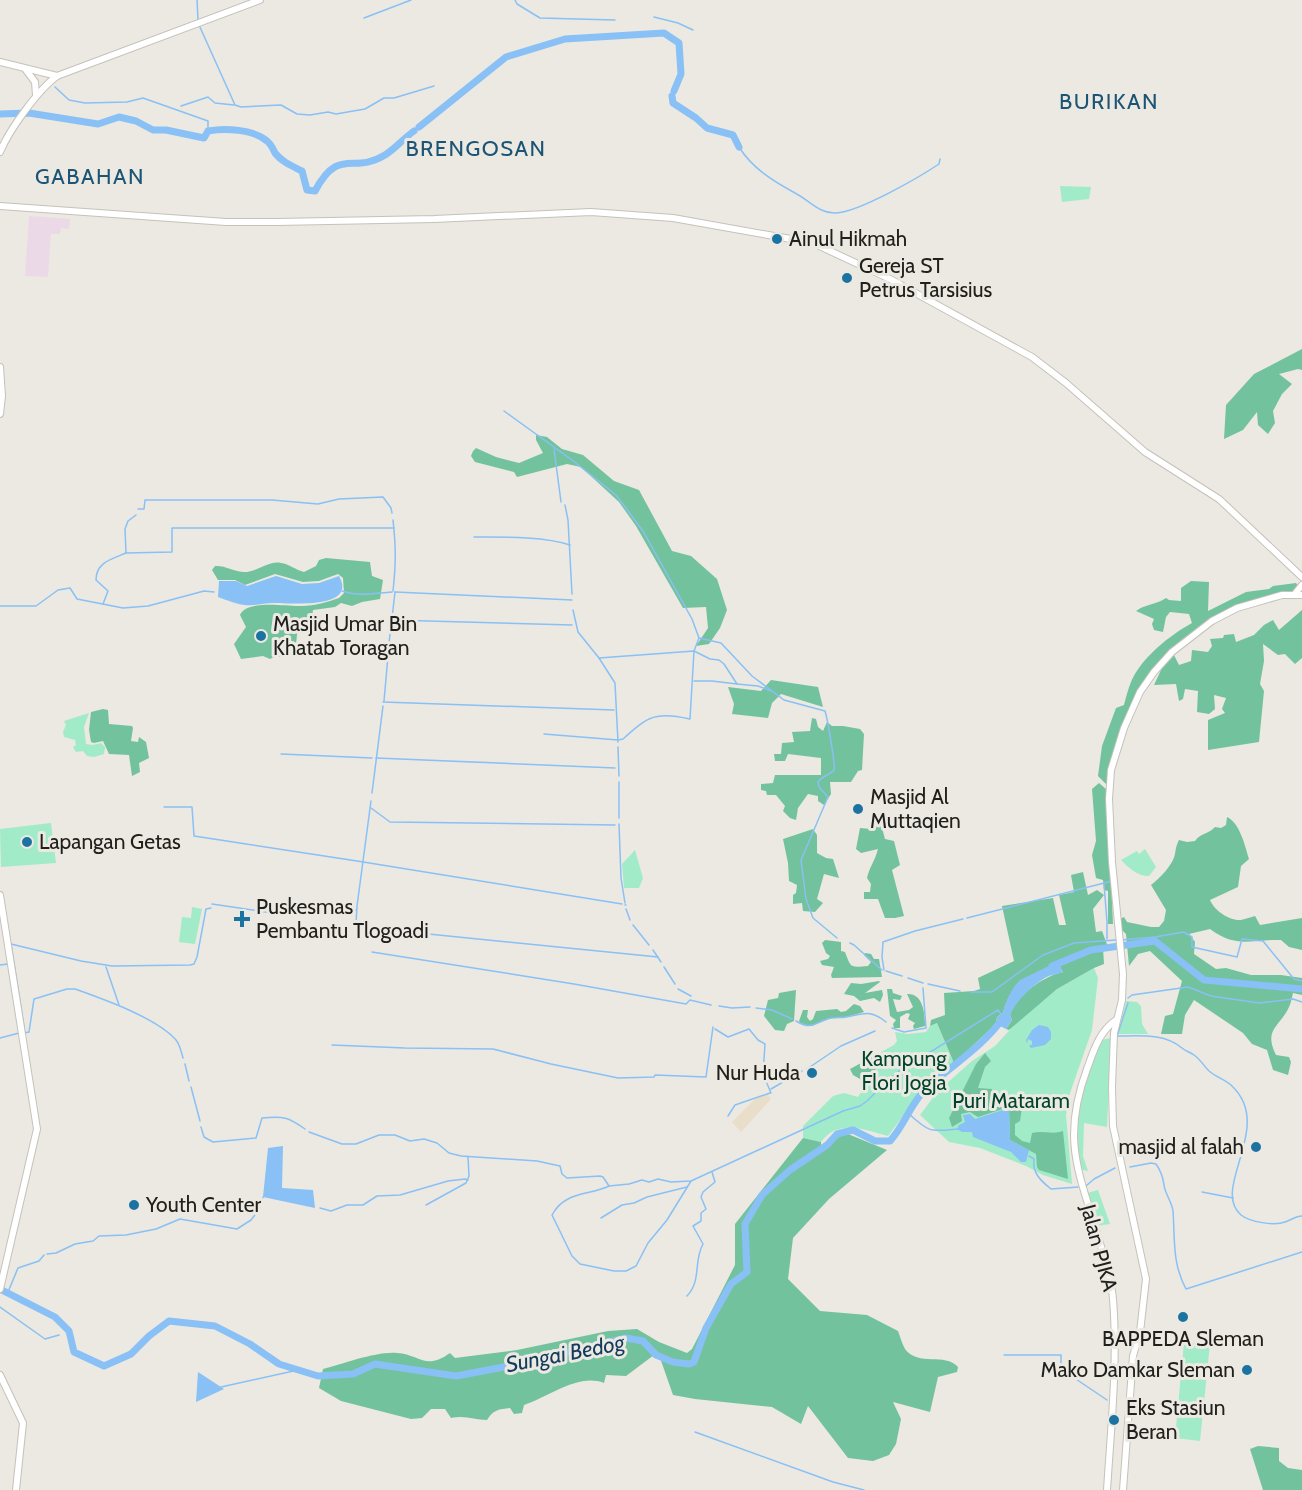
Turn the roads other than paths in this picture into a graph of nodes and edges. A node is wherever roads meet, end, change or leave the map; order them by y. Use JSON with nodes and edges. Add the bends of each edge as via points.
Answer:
{"nodes":[{"id":1,"x":260,"y":0,"type":"edge"},
{"id":2,"x":0,"y":62,"type":"edge"},
{"id":3,"x":21,"y":66,"type":"junction"},
{"id":4,"x":57,"y":76,"type":"junction"},
{"id":5,"x":36,"y":97,"type":"junction"},
{"id":6,"x":0,"y":152,"type":"edge"},
{"id":7,"x":0,"y":206,"type":"edge"},
{"id":8,"x":0,"y":367,"type":"edge"},
{"id":9,"x":0,"y":414,"type":"edge"},
{"id":10,"x":1302,"y":577,"type":"edge"},
{"id":11,"x":1302,"y":585,"type":"edge"},
{"id":12,"x":1293,"y":595,"type":"junction"},
{"id":13,"x":1302,"y":596,"type":"edge"},
{"id":14,"x":0,"y":895,"type":"edge"},
{"id":15,"x":1116,"y":1020,"type":"junction"},
{"id":16,"x":0,"y":1289,"type":"edge"},
{"id":17,"x":0,"y":1375,"type":"edge"},
{"id":18,"x":16,"y":1490,"type":"edge"},
{"id":19,"x":1107,"y":1490,"type":"edge"},
{"id":20,"x":1123,"y":1490,"type":"edge"}],
"edges":[{"from":1,"to":4,"type":"main road"},
{"from":2,"to":3,"type":"main road"},
{"from":3,"to":4,"type":"main road"},
{"from":3,"to":5,"type":"main road","via":[[35,81]]},
{"from":4,"to":5,"type":"main road"},
{"from":5,"to":6,"type":"main road"},
{"from":7,"to":10,"type":"main road","via":[[226,222],[632,214],[813,243],[890,279],[1016,347],[1066,383],[1141,450],[1219,499]]},
{"from":8,"to":9,"type":"main road"},
{"from":11,"to":12,"type":"main road"},
{"from":12,"to":13,"type":"main road"},
{"from":12,"to":15,"type":"main road","via":[[1250,603],[1212,621],[1172,652],[1140,693],[1114,758],[1110,780],[1112,862],[1123,974]]},
{"from":14,"to":16,"type":"main road","via":[[37,1128]]},
{"from":15,"to":19,"type":"main road","name":"Jalan PJKA","via":[[1102,1033],[1095,1048],[1073,1124],[1077,1168],[1113,1295]]},
{"from":15,"to":20,"type":"main road","via":[[1113,1126],[1146,1285],[1133,1356]]},
{"from":17,"to":18,"type":"main road","via":[[23,1423]]}]}
